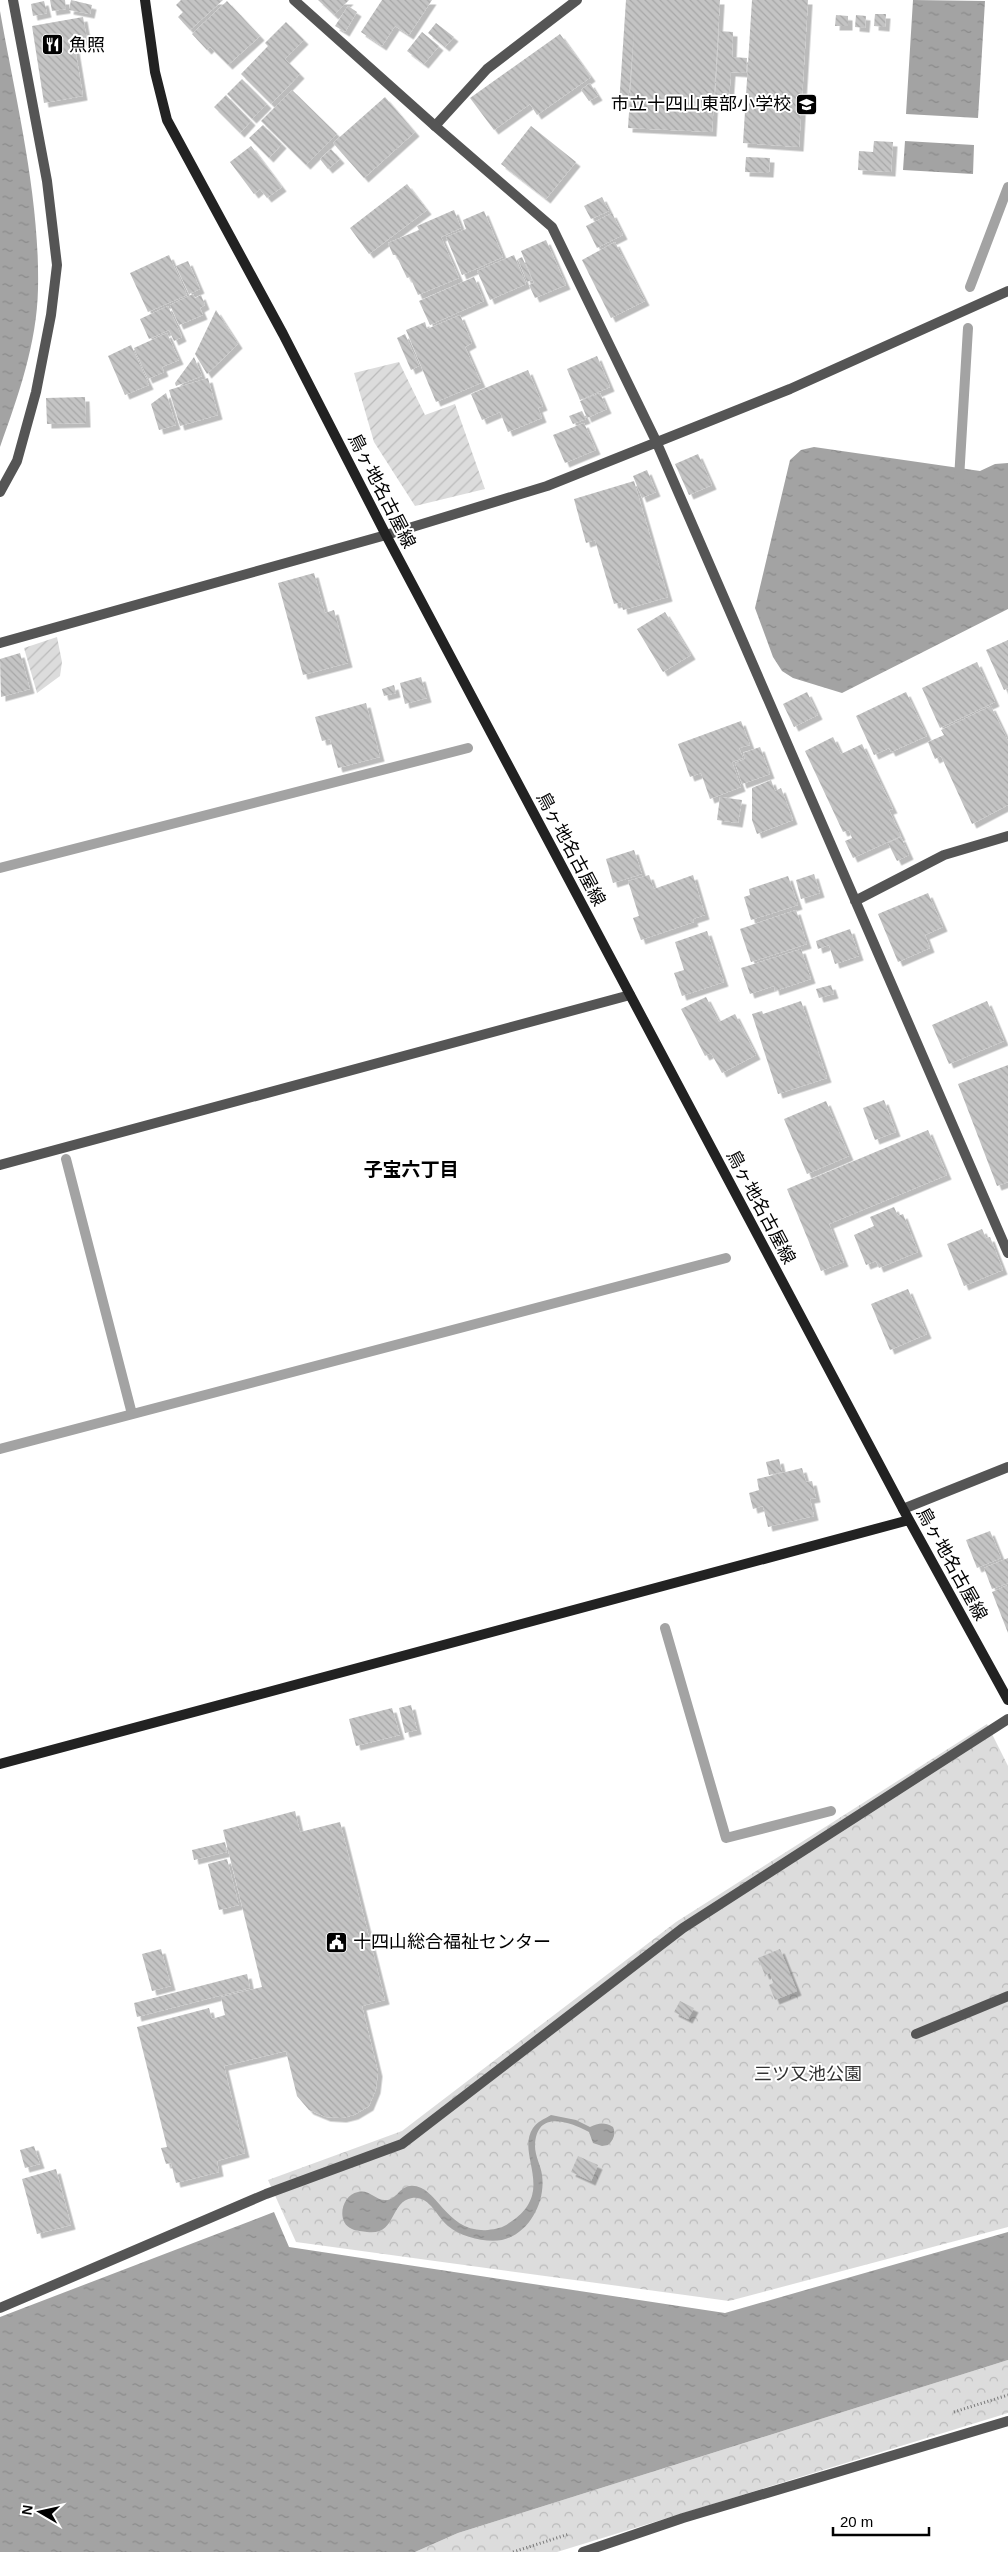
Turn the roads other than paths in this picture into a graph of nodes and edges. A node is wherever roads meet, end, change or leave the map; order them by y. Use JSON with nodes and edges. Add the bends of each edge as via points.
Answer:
{"nodes":[{"id":1,"x":13,"y":0,"type":"edge"},
{"id":2,"x":145,"y":0,"type":"edge"},
{"id":3,"x":294,"y":0,"type":"edge"},
{"id":4,"x":577,"y":0,"type":"edge"},
{"id":5,"x":435,"y":126,"type":"junction"},
{"id":6,"x":1008,"y":292,"type":"edge"},
{"id":7,"x":656,"y":441,"type":"junction"},
{"id":8,"x":0,"y":492,"type":"edge"},
{"id":9,"x":386,"y":535,"type":"junction"},
{"id":10,"x":0,"y":642,"type":"edge"},
{"id":11,"x":1008,"y":836,"type":"edge"},
{"id":12,"x":855,"y":901,"type":"junction"},
{"id":13,"x":630,"y":995,"type":"junction"},
{"id":14,"x":0,"y":1165,"type":"edge"},
{"id":15,"x":1008,"y":1253,"type":"edge"},
{"id":16,"x":1008,"y":1467,"type":"edge"},
{"id":17,"x":903,"y":1509,"type":"junction"},
{"id":18,"x":909,"y":1520,"type":"junction"},
{"id":19,"x":1008,"y":1700,"type":"edge"},
{"id":20,"x":1008,"y":1719,"type":"edge"},
{"id":21,"x":0,"y":1764,"type":"edge"},
{"id":22,"x":1008,"y":1996,"type":"edge"},
{"id":23,"x":916,"y":2034,"type":"dead end"},
{"id":24,"x":0,"y":2308,"type":"edge"},
{"id":25,"x":1008,"y":2421,"type":"edge"},
{"id":26,"x":583,"y":2552,"type":"edge"}],
"edges":[{"from":1,"to":8,"type":"street","via":[[47,181],[57,265],[36,392],[17,461]]},
{"from":2,"to":9,"type":"main road","name":"鳥ヶ地名古屋線","via":[[155,72],[167,120],[283,334]]},
{"from":3,"to":5,"type":"street"},
{"from":4,"to":5,"type":"street","via":[[487,69]]},
{"from":5,"to":7,"type":"street","via":[[552,227]]},
{"from":6,"to":7,"type":"street","via":[[790,389]]},
{"from":7,"to":9,"type":"street","via":[[547,486]]},
{"from":7,"to":12,"type":"street"},
{"from":9,"to":10,"type":"street"},
{"from":9,"to":13,"type":"main road","name":"鳥ヶ地名古屋線"},
{"from":11,"to":12,"type":"street","via":[[944,855]]},
{"from":12,"to":15,"type":"street"},
{"from":13,"to":14,"type":"street"},
{"from":13,"to":17,"type":"main road","name":"鳥ヶ地名古屋線"},
{"from":16,"to":17,"type":"street"},
{"from":17,"to":18,"type":"main road","name":"鳥ヶ地名古屋線"},
{"from":18,"to":19,"type":"main road","name":"鳥ヶ地名古屋線"},
{"from":18,"to":21,"type":"main road"},
{"from":20,"to":24,"type":"street","via":[[683,1928],[402,2144],[266,2194]]},
{"from":22,"to":23,"type":"street"},
{"from":25,"to":26,"type":"street","via":[[683,2518]]}]}
